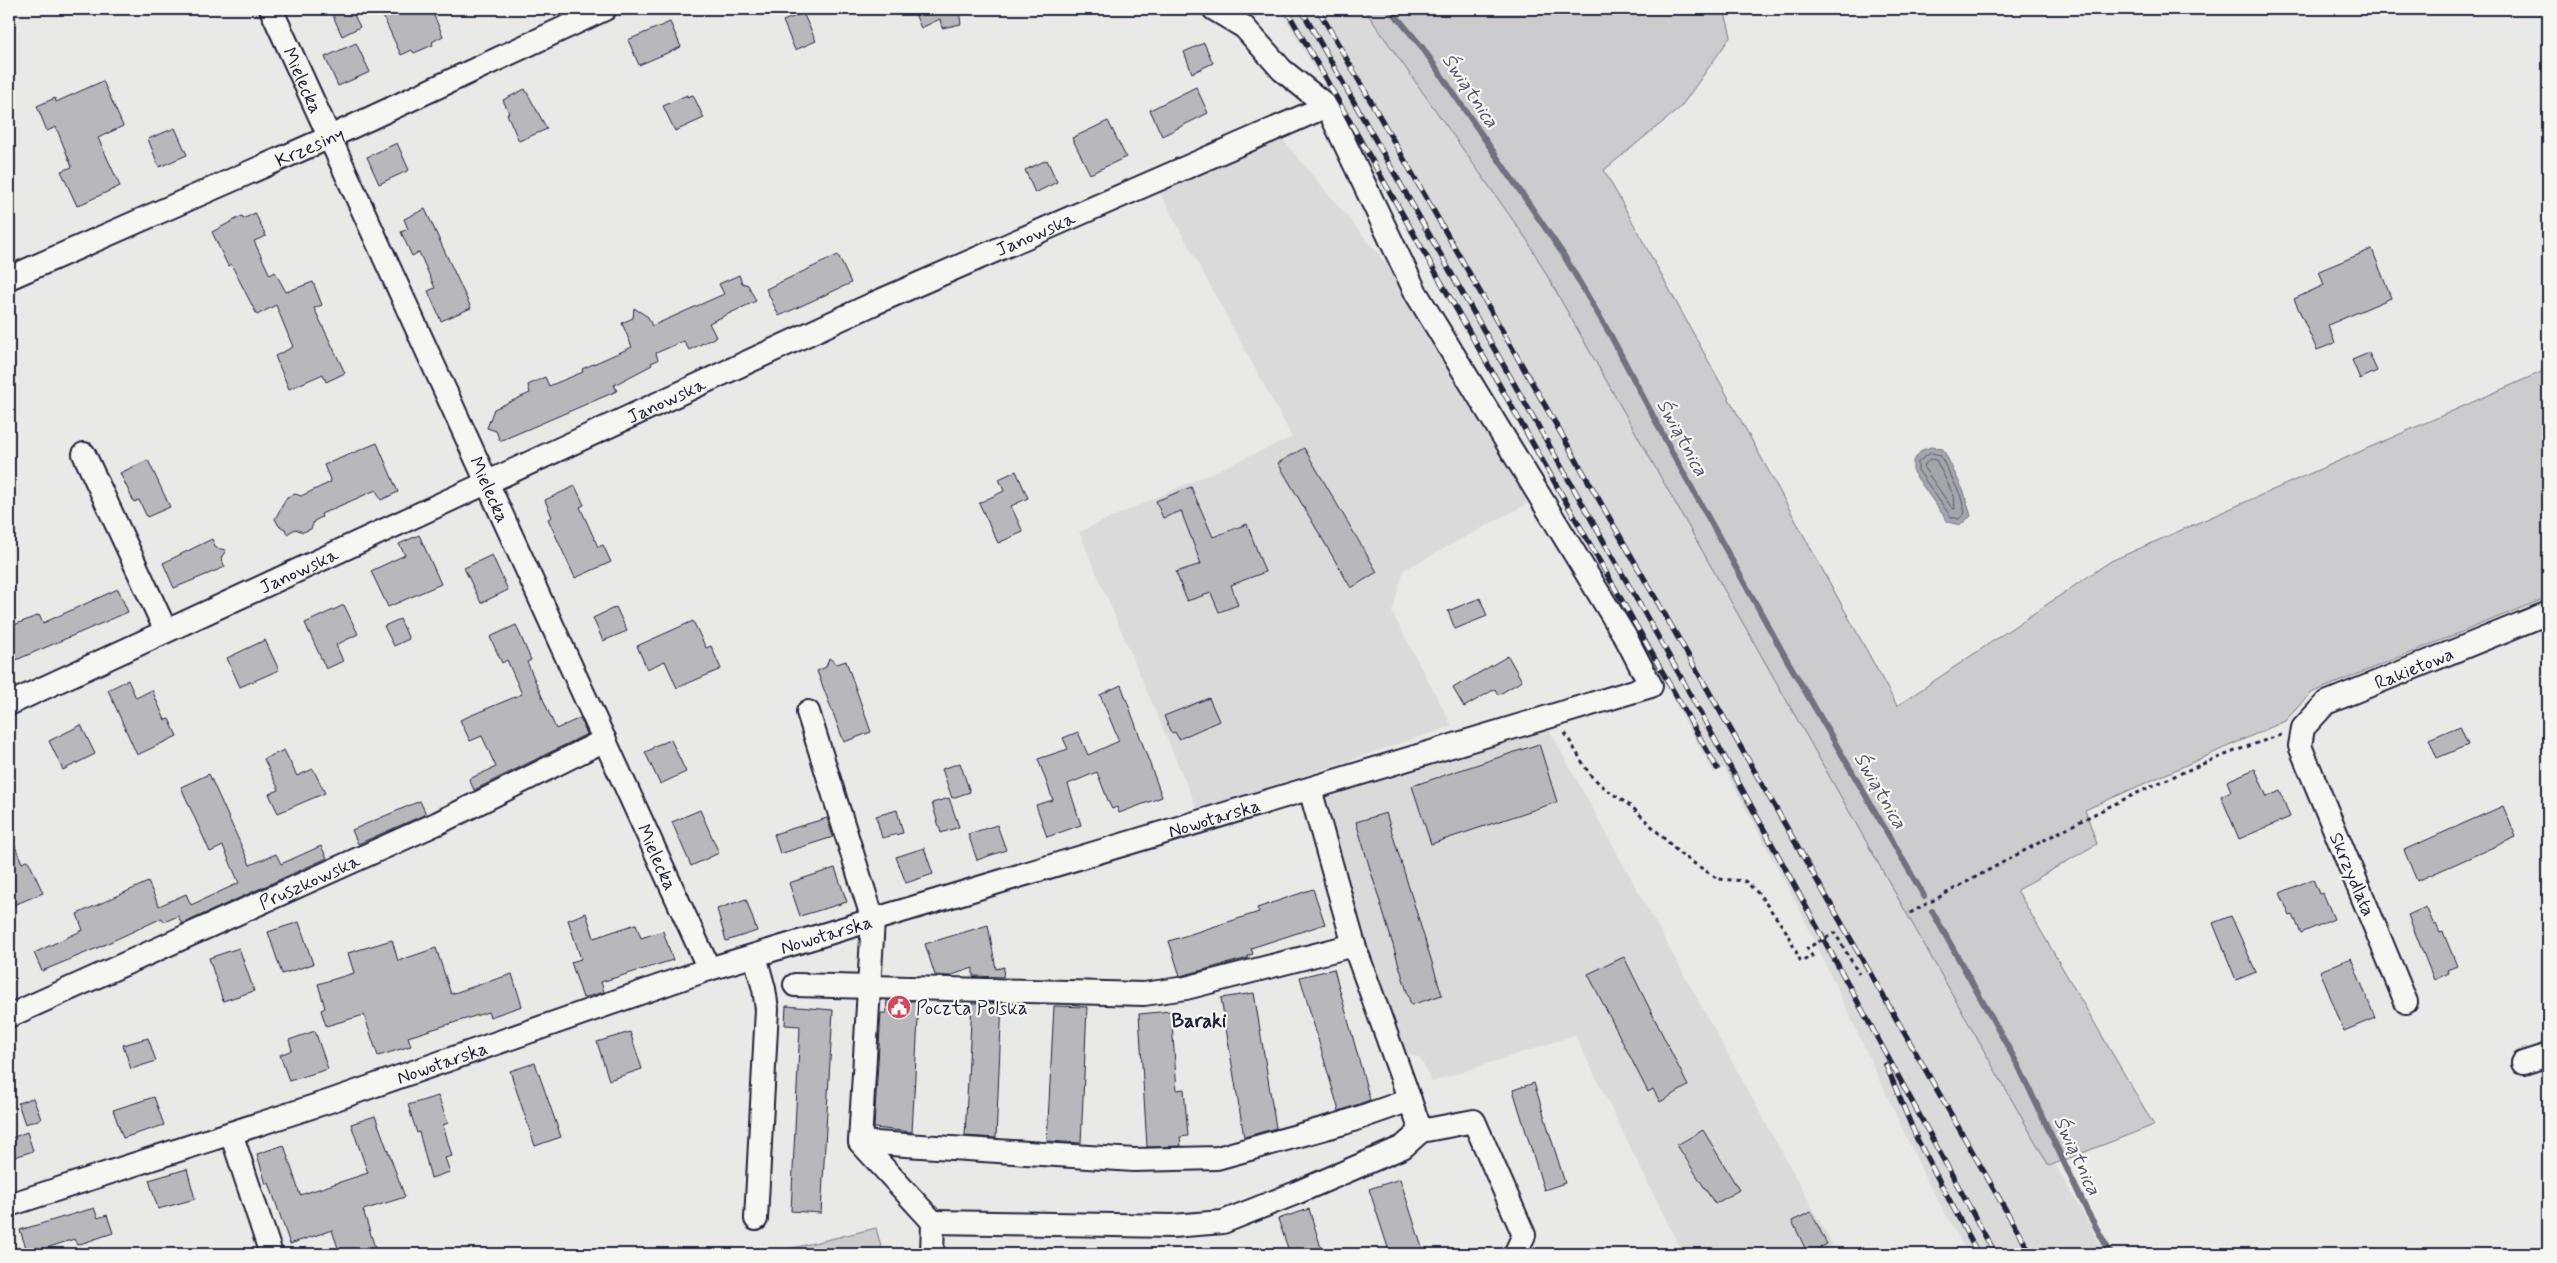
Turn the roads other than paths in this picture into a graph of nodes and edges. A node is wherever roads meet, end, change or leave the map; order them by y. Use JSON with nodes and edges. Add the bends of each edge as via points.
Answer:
{"nodes":[{"id":1,"x":272,"y":9,"type":"edge"},
{"id":2,"x":605,"y":9,"type":"edge"},
{"id":3,"x":1214,"y":9,"type":"edge"},
{"id":4,"x":1328,"y":106,"type":"junction"},
{"id":5,"x":330,"y":136,"type":"junction"},
{"id":6,"x":9,"y":278,"type":"edge"},
{"id":7,"x":84,"y":454,"type":"dead end"},
{"id":8,"x":487,"y":481,"type":"junction"},
{"id":9,"x":2548,"y":612,"type":"edge"},
{"id":10,"x":166,"y":631,"type":"junction"},
{"id":11,"x":9,"y":704,"type":"edge"},
{"id":12,"x":808,"y":712,"type":"dead end"},
{"id":13,"x":2302,"y":737,"type":"joint"},
{"id":14,"x":605,"y":740,"type":"junction"},
{"id":15,"x":1310,"y":789,"type":"junction"},
{"id":16,"x":874,"y":920,"type":"junction"},
{"id":17,"x":1354,"y":945,"type":"junction"},
{"id":18,"x":754,"y":956,"type":"junction"},
{"id":19,"x":710,"y":970,"type":"junction"},
{"id":20,"x":795,"y":985,"type":"dead end"},
{"id":21,"x":869,"y":987,"type":"junction"},
{"id":22,"x":2406,"y":1002,"type":"dead end"},
{"id":23,"x":9,"y":1016,"type":"edge"},
{"id":24,"x":2548,"y":1054,"type":"edge"},
{"id":25,"x":2523,"y":1063,"type":"dead end"},
{"id":26,"x":1410,"y":1100,"type":"junction"},
{"id":27,"x":1421,"y":1131,"type":"junction"},
{"id":28,"x":231,"y":1133,"type":"junction"},
{"id":29,"x":860,"y":1142,"type":"junction"},
{"id":30,"x":9,"y":1204,"type":"edge"},
{"id":31,"x":756,"y":1218,"type":"dead end"},
{"id":32,"x":933,"y":1222,"type":"junction"},
{"id":33,"x":271,"y":1254,"type":"edge"},
{"id":34,"x":932,"y":1254,"type":"edge"},
{"id":35,"x":1515,"y":1254,"type":"edge"}],
"edges":[{"from":1,"to":5,"type":"street","name":"Mielecka"},
{"from":2,"to":5,"type":"street","name":"Krzesiny"},
{"from":3,"to":4,"type":"street","via":[[1244,27],[1282,70]]},
{"from":4,"to":8,"type":"street","name":"Janowska","via":[[874,303]]},
{"from":4,"to":15,"type":"street","name":"Nowotarska","via":[[1416,294],[1626,638],[1651,686]]},
{"from":5,"to":6,"type":"street","name":"Krzesiny"},
{"from":5,"to":8,"type":"street","name":"Mielecka"},
{"from":7,"to":10,"type":"street"},
{"from":8,"to":10,"type":"street","name":"Janowska"},
{"from":8,"to":14,"type":"street","name":"Mielecka"},
{"from":9,"to":13,"type":"street","name":"Rakietowa","via":[[2326,703]]},
{"from":10,"to":11,"type":"street","name":"Janowska"},
{"from":12,"to":16,"type":"street"},
{"from":13,"to":22,"type":"street","name":"Skrzydlata"},
{"from":14,"to":19,"type":"street","name":"Mielecka"},
{"from":14,"to":23,"type":"street","name":"Pruszkowska","via":[[438,823]]},
{"from":15,"to":16,"type":"street","name":"Nowotarska"},
{"from":15,"to":17,"type":"street"},
{"from":16,"to":18,"type":"street","name":"Nowotarska"},
{"from":16,"to":21,"type":"street"},
{"from":17,"to":21,"type":"street","via":[[1186,988],[1144,994]]},
{"from":17,"to":26,"type":"street"},
{"from":18,"to":19,"type":"street","name":"Nowotarska"},
{"from":18,"to":31,"type":"street","via":[[767,1009]]},
{"from":19,"to":28,"type":"street","name":"Nowotarska"},
{"from":20,"to":21,"type":"street"},
{"from":21,"to":29,"type":"street"},
{"from":24,"to":25,"type":"street"},
{"from":26,"to":27,"type":"street"},
{"from":26,"to":29,"type":"street","via":[[1344,1123],[1217,1158],[1134,1160]]},
{"from":27,"to":32,"type":"street","via":[[1403,1147],[1223,1222],[1172,1226]]},
{"from":27,"to":35,"type":"street","via":[[1474,1120],[1524,1235]]},
{"from":28,"to":30,"type":"street","name":"Nowotarska"},
{"from":28,"to":33,"type":"street"},
{"from":29,"to":32,"type":"street"},
{"from":32,"to":34,"type":"street"}]}
